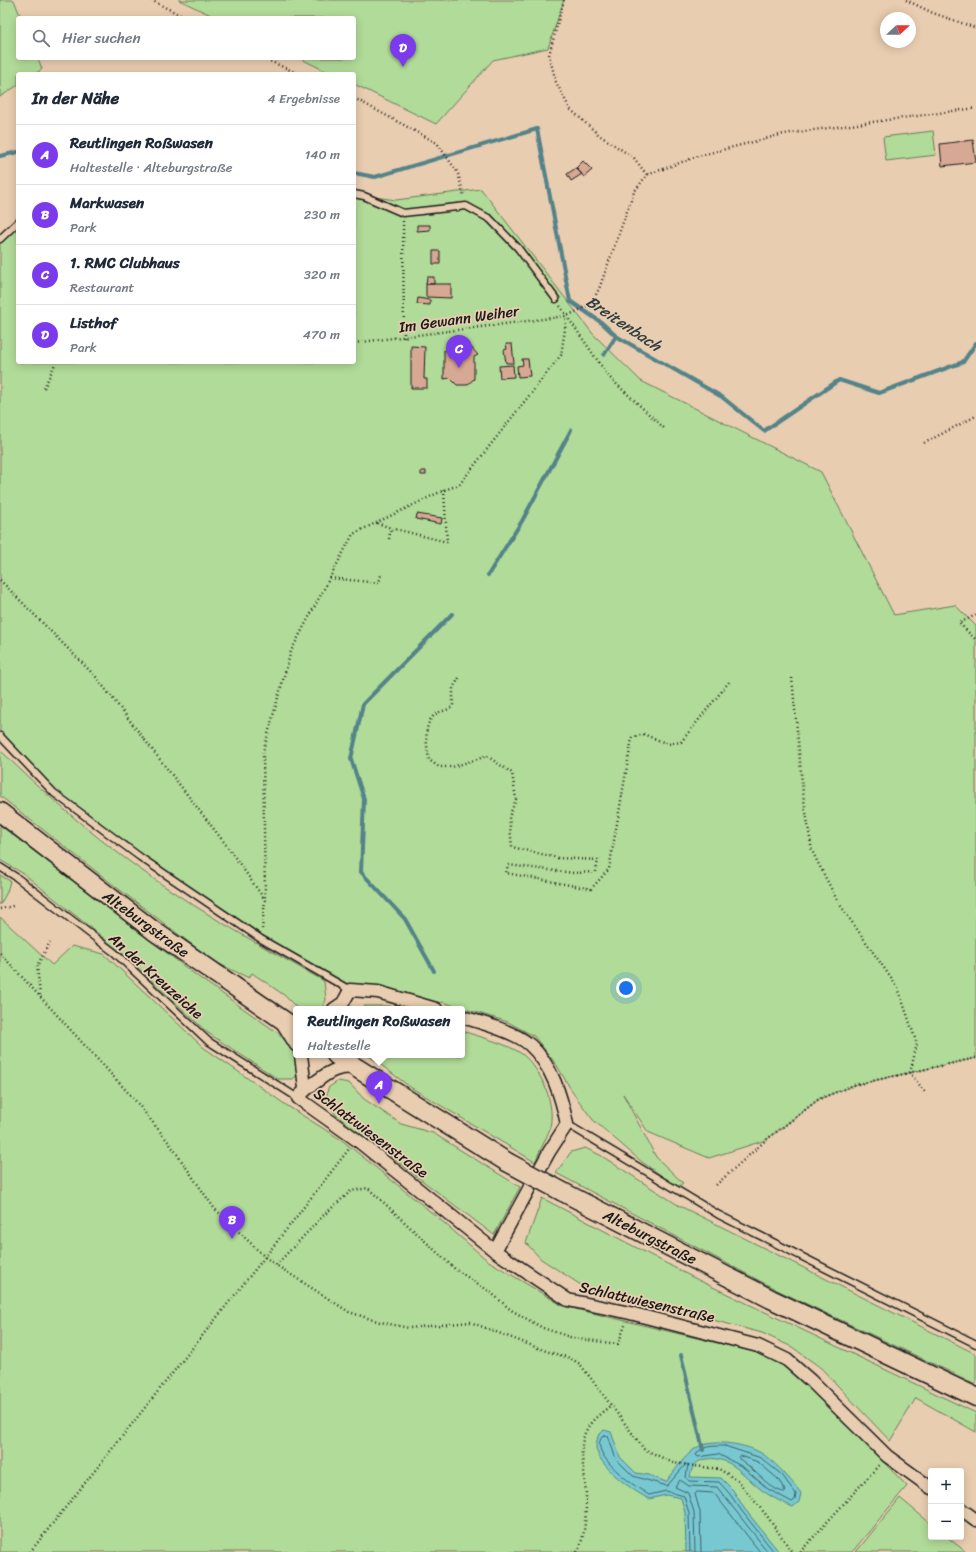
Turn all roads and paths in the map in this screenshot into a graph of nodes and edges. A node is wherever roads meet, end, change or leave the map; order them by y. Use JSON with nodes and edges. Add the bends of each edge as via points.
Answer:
{"nodes":[{"id":1,"x":151,"y":0,"type":"edge"},
{"id":2,"x":564,"y":0,"type":"edge"},
{"id":3,"x":906,"y":0,"type":"edge"},
{"id":4,"x":182,"y":16,"type":"edge"},
{"id":5,"x":976,"y":28,"type":"edge"},
{"id":6,"x":268,"y":60,"type":"edge"},
{"id":7,"x":294,"y":72,"type":"edge"},
{"id":8,"x":356,"y":99,"type":"edge"},
{"id":9,"x":976,"y":108,"type":"edge"},
{"id":10,"x":648,"y":175,"type":"junction"},
{"id":11,"x":356,"y":194,"type":"edge"},
{"id":12,"x":466,"y":206,"type":"junction"},
{"id":13,"x":403,"y":213,"type":"junction"},
{"id":14,"x":16,"y":224,"type":"edge"},
{"id":15,"x":0,"y":239,"type":"edge"},
{"id":16,"x":556,"y":299,"type":"dead end"},
{"id":17,"x":567,"y":316,"type":"junction"},
{"id":18,"x":404,"y":338,"type":"junction"},
{"id":19,"x":356,"y":343,"type":"edge"},
{"id":20,"x":55,"y":364,"type":"edge"},
{"id":21,"x":44,"y":388,"type":"dead end"},
{"id":22,"x":976,"y":416,"type":"edge"},
{"id":23,"x":665,"y":429,"type":"dead end"},
{"id":24,"x":924,"y":443,"type":"dead end"},
{"id":25,"x":444,"y":490,"type":"junction"},
{"id":26,"x":376,"y":523,"type":"junction"},
{"id":27,"x":391,"y":528,"type":"junction"},
{"id":28,"x":389,"y":539,"type":"dead end"},
{"id":29,"x":381,"y":575,"type":"dead end"},
{"id":30,"x":330,"y":578,"type":"junction"},
{"id":31,"x":0,"y":580,"type":"edge"},
{"id":32,"x":976,"y":615,"type":"edge"},
{"id":33,"x":976,"y":640,"type":"edge"},
{"id":34,"x":459,"y":678,"type":"dead end"},
{"id":35,"x":792,"y":678,"type":"dead end"},
{"id":36,"x":730,"y":682,"type":"dead end"},
{"id":37,"x":0,"y":736,"type":"edge"},
{"id":38,"x":0,"y":812,"type":"edge"},
{"id":39,"x":0,"y":867,"type":"edge"},
{"id":40,"x":265,"y":900,"type":"junction"},
{"id":41,"x":13,"y":906,"type":"dead end"},
{"id":42,"x":0,"y":909,"type":"edge"},
{"id":43,"x":261,"y":939,"type":"junction"},
{"id":44,"x":50,"y":942,"type":"dead end"},
{"id":45,"x":0,"y":953,"type":"edge"},
{"id":46,"x":350,"y":990,"type":"junction"},
{"id":47,"x":40,"y":995,"type":"junction"},
{"id":48,"x":341,"y":1006,"type":"edge"},
{"id":49,"x":426,"y":1006,"type":"edge"},
{"id":50,"x":279,"y":1018,"type":"junction"},
{"id":51,"x":465,"y":1018,"type":"edge"},
{"id":52,"x":293,"y":1022,"type":"edge"},
{"id":53,"x":293,"y":1028,"type":"edge"},
{"id":54,"x":293,"y":1040,"type":"edge"},
{"id":55,"x":301,"y":1058,"type":"edge"},
{"id":56,"x":344,"y":1058,"type":"edge"},
{"id":57,"x":976,"y":1058,"type":"edge"},
{"id":58,"x":354,"y":1062,"type":"edge"},
{"id":59,"x":910,"y":1073,"type":"junction"},
{"id":60,"x":925,"y":1092,"type":"dead end"},
{"id":61,"x":301,"y":1093,"type":"junction"},
{"id":62,"x":568,"y":1124,"type":"junction"},
{"id":63,"x":357,"y":1140,"type":"junction"},
{"id":64,"x":716,"y":1185,"type":"dead end"},
{"id":65,"x":495,"y":1251,"type":"junction"},
{"id":66,"x":265,"y":1258,"type":"junction"},
{"id":67,"x":276,"y":1265,"type":"junction"},
{"id":68,"x":630,"y":1313,"type":"junction"},
{"id":69,"x":976,"y":1344,"type":"edge"},
{"id":70,"x":976,"y":1397,"type":"edge"},
{"id":71,"x":611,"y":1405,"type":"junction"},
{"id":72,"x":887,"y":1456,"type":"junction"},
{"id":73,"x":928,"y":1486,"type":"edge"},
{"id":74,"x":964,"y":1511,"type":"edge"},
{"id":75,"x":976,"y":1520,"type":"edge"},
{"id":76,"x":30,"y":1552,"type":"edge"},
{"id":77,"x":577,"y":1552,"type":"edge"},
{"id":78,"x":792,"y":1552,"type":"edge"},
{"id":79,"x":800,"y":1552,"type":"edge"}],
"edges":[{"from":1,"to":4,"type":"path"},
{"from":2,"to":10,"type":"path","via":[[549,55],[556,82],[570,109],[600,135],[634,158]]},
{"from":3,"to":5,"type":"path","via":[[933,13]]},
{"from":6,"to":7,"type":"path"},
{"from":8,"to":12,"type":"path","via":[[437,143],[458,173]]},
{"from":9,"to":10,"type":"path","via":[[784,134],[698,156]]},
{"from":10,"to":17,"type":"path","name":"Im Gewann Weiher","via":[[634,192],[599,289],[591,304]]},
{"from":11,"to":13,"type":"lane"},
{"from":12,"to":13,"type":"lane"},
{"from":12,"to":16,"type":"lane","via":[[490,219],[509,238]]},
{"from":13,"to":18,"type":"path"},
{"from":14,"to":15,"type":"lane"},
{"from":17,"to":18,"type":"path","name":"Im Gewann Weiher"},
{"from":17,"to":23,"type":"path","via":[[609,377]]},
{"from":17,"to":25,"type":"path","via":[[561,355],[458,485]]},
{"from":18,"to":19,"type":"path","name":"Im Gewann Weiher"},
{"from":20,"to":21,"type":"path"},
{"from":22,"to":24,"type":"path"},
{"from":25,"to":26,"type":"path"},
{"from":25,"to":27,"type":"path","via":[[447,542]]},
{"from":26,"to":27,"type":"path"},
{"from":26,"to":30,"type":"path","via":[[353,534]]},
{"from":27,"to":28,"type":"path"},
{"from":29,"to":30,"type":"path","via":[[379,583]]},
{"from":30,"to":40,"type":"path","via":[[291,651],[263,752]]},
{"from":31,"to":40,"type":"path","via":[[96,677]]},
{"from":32,"to":33,"type":"path","via":[[959,623]]},
{"from":34,"to":36,"type":"path","via":[[453,688],[453,706],[448,711],[436,714],[427,725],[429,760],[439,767],[487,756],[512,773],[516,799],[509,817],[512,847],[558,858],[598,860],[596,872],[574,873],[508,865],[506,873],[591,889],[609,869],[632,738],[643,734],[668,744],[680,742]]},
{"from":35,"to":59,"type":"path","via":[[803,793],[812,851],[838,902],[898,988],[917,1044]]},
{"from":37,"to":43,"type":"lane","via":[[54,793],[140,857]]},
{"from":38,"to":50,"type":"main road","name":"Alteburgstraße","via":[[148,926]]},
{"from":39,"to":61,"type":"lane","name":"An der Kreuzeiche","via":[[115,953],[208,1041]]},
{"from":40,"to":43,"type":"path"},
{"from":41,"to":42,"type":"path"},
{"from":43,"to":46,"type":"lane"},
{"from":44,"to":47,"type":"path","via":[[37,966]]},
{"from":45,"to":47,"type":"path"},
{"from":46,"to":48,"type":"street"},
{"from":46,"to":49,"type":"street","via":[[378,992]]},
{"from":47,"to":66,"type":"path","via":[[134,1099],[170,1144],[214,1208]]},
{"from":50,"to":52,"type":"street"},
{"from":50,"to":53,"type":"main road","name":"Alteburgstraße"},
{"from":50,"to":54,"type":"street"},
{"from":51,"to":62,"type":"street","via":[[495,1027],[529,1044],[548,1067],[561,1097]]},
{"from":55,"to":61,"type":"street"},
{"from":56,"to":58,"type":"main road","name":"Alteburgstraße"},
{"from":57,"to":59,"type":"path"},
{"from":58,"to":61,"type":"street","via":[[347,1067],[331,1070]]},
{"from":58,"to":70,"type":"main road","name":"Alteburgstraße","bridge":true,"via":[[507,1162],[771,1299]]},
{"from":59,"to":60,"type":"path"},
{"from":59,"to":64,"type":"path","via":[[854,1086],[819,1099],[766,1140]]},
{"from":61,"to":63,"type":"street","name":"Schlattwiesenstraße"},
{"from":62,"to":65,"type":"street","via":[[546,1158]]},
{"from":62,"to":69,"type":"lane","via":[[719,1215]]},
{"from":63,"to":65,"type":"street","name":"Schlattwiesenstraße"},
{"from":63,"to":66,"type":"path"},
{"from":65,"to":68,"type":"street","name":"Schlattwiesenstraße","via":[[568,1300]]},
{"from":66,"to":67,"type":"path"},
{"from":66,"to":76,"type":"path"},
{"from":67,"to":68,"type":"path","via":[[351,1191],[368,1188],[456,1268],[511,1310],[543,1328],[573,1338],[618,1344]]},
{"from":67,"to":71,"type":"path","via":[[349,1312],[380,1322],[409,1328],[470,1322],[570,1358],[580,1364]]},
{"from":68,"to":72,"type":"street","name":"Schlattwiesenstraße","via":[[758,1346],[787,1360]]},
{"from":71,"to":77,"type":"path","via":[[587,1429],[581,1451],[586,1481],[585,1513],[581,1545]]},
{"from":71,"to":78,"type":"path","via":[[644,1450],[673,1463],[718,1469],[737,1480]]},
{"from":72,"to":73,"type":"street","name":"Schlattwiesenstraße"},
{"from":72,"to":79,"type":"path"},
{"from":74,"to":75,"type":"street"}]}
